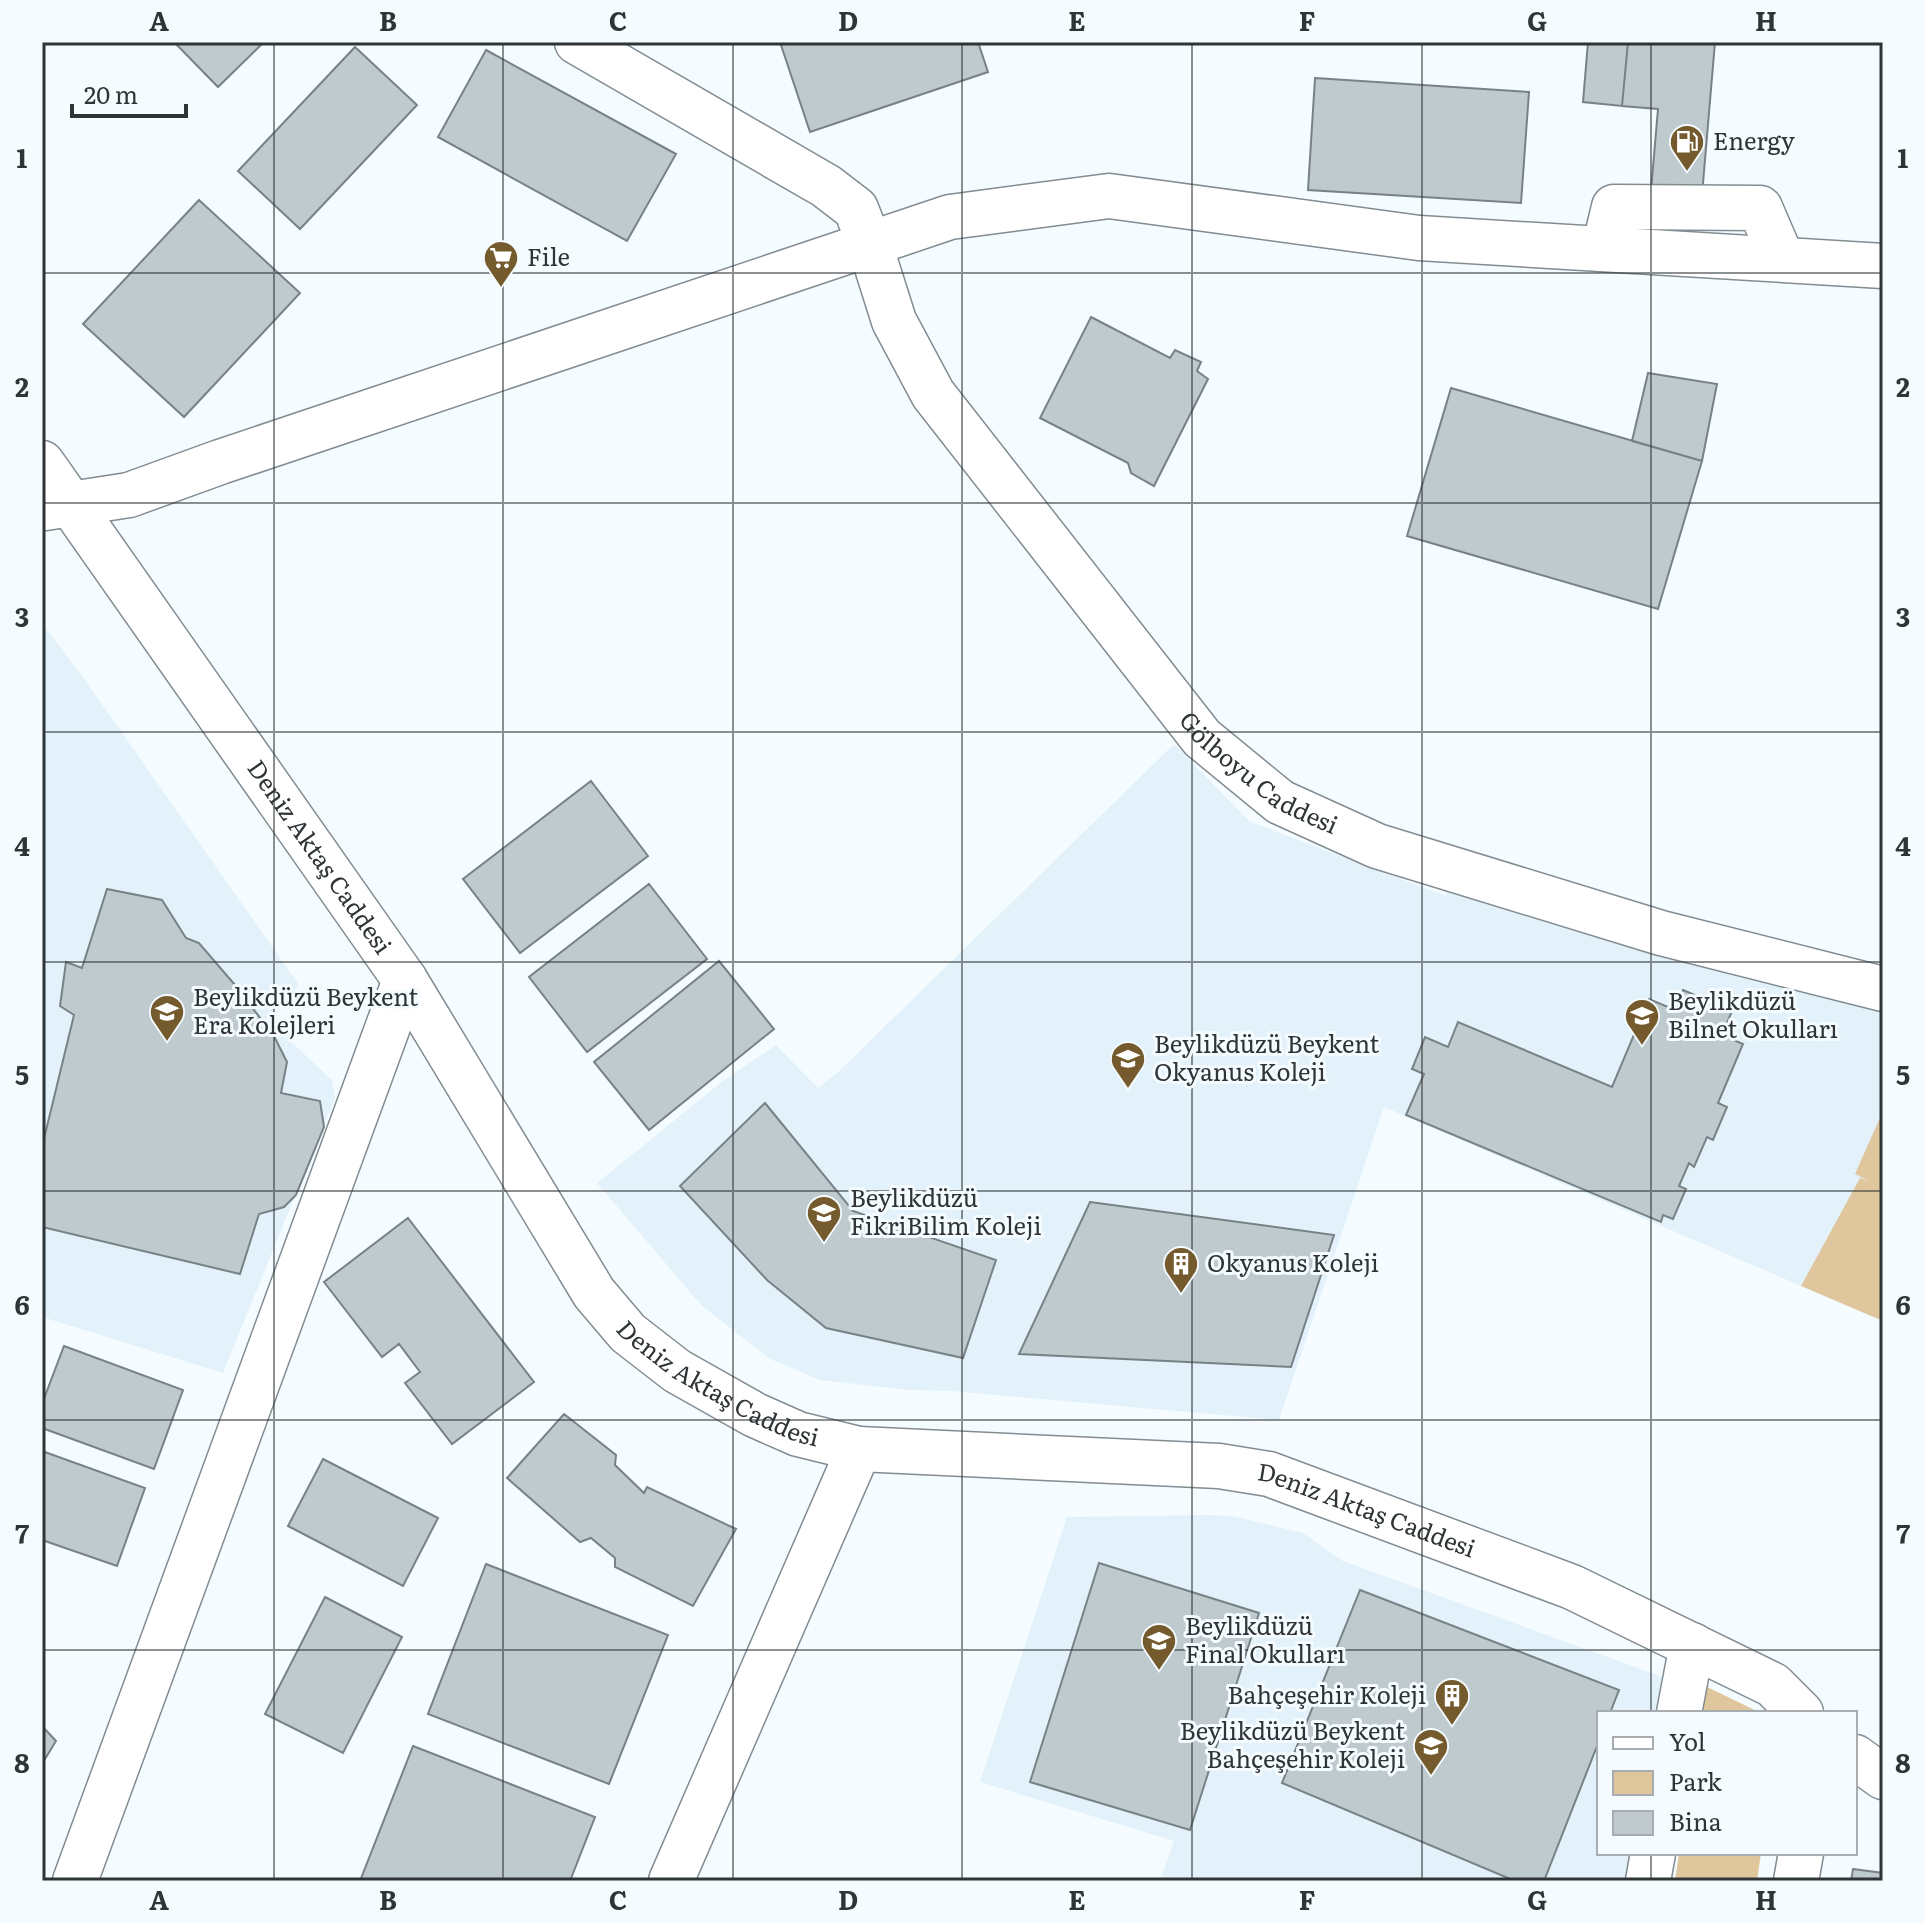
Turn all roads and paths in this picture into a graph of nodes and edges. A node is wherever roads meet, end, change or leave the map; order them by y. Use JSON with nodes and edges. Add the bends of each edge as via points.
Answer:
{"nodes":[{"id":1,"x":577,"y":42,"type":"edge"},
{"id":2,"x":870,"y":245,"type":"junction"},
{"id":3,"x":1883,"y":266,"type":"edge"},
{"id":4,"x":42,"y":463,"type":"edge"},
{"id":5,"x":56,"y":505,"type":"edge"},
{"id":6,"x":405,"y":980,"type":"junction"},
{"id":7,"x":1883,"y":989,"type":"edge"},
{"id":8,"x":859,"y":1449,"type":"junction"},
{"id":9,"x":1692,"y":1645,"type":"junction"},
{"id":10,"x":1679,"y":1711,"type":"edge"},
{"id":11,"x":1799,"y":1711,"type":"edge"},
{"id":12,"x":1857,"y":1758,"type":"edge"},
{"id":13,"x":1883,"y":1777,"type":"edge"},
{"id":14,"x":1653,"y":1855,"type":"edge"},
{"id":15,"x":1801,"y":1855,"type":"edge"},
{"id":16,"x":42,"y":1878,"type":"edge"},
{"id":17,"x":47,"y":1881,"type":"edge"},
{"id":18,"x":75,"y":1881,"type":"edge"},
{"id":19,"x":671,"y":1881,"type":"edge"},
{"id":20,"x":1648,"y":1881,"type":"edge"},
{"id":21,"x":1796,"y":1881,"type":"edge"}],
"edges":[{"from":1,"to":2,"type":"street","name":"Gölboyu Caddesi","via":[[826,186],[856,209]]},
{"from":2,"to":3,"type":"street","via":[[950,217],[1109,196],[1419,238]]},
{"from":2,"to":5,"type":"street","via":[[129,495]]},
{"from":2,"to":7,"type":"street","name":"Gölboyu Caddesi","via":[[894,321],[933,394],[1202,738],[1280,802],[1377,846],[1661,933]]},
{"from":4,"to":5,"type":"street","name":"Deniz Aktaş Caddesi"},
{"from":5,"to":6,"type":"street","name":"Deniz Aktaş Caddesi"},
{"from":6,"to":8,"type":"street","name":"Deniz Aktaş Caddesi","via":[[594,1293],[628,1333],[677,1371],[755,1415],[798,1434]]},
{"from":6,"to":18,"type":"street"},
{"from":8,"to":9,"type":"street","name":"Deniz Aktaş Caddesi","via":[[1219,1466],[1269,1474],[1572,1587]]},
{"from":8,"to":19,"type":"street"},
{"from":9,"to":10,"type":"street"},
{"from":9,"to":11,"type":"street","name":"Deniz Aktaş Caddesi","via":[[1773,1685]]},
{"from":12,"to":13,"type":"street"},
{"from":14,"to":20,"type":"street"},
{"from":15,"to":21,"type":"street"},
{"from":16,"to":17,"type":"street"}]}
